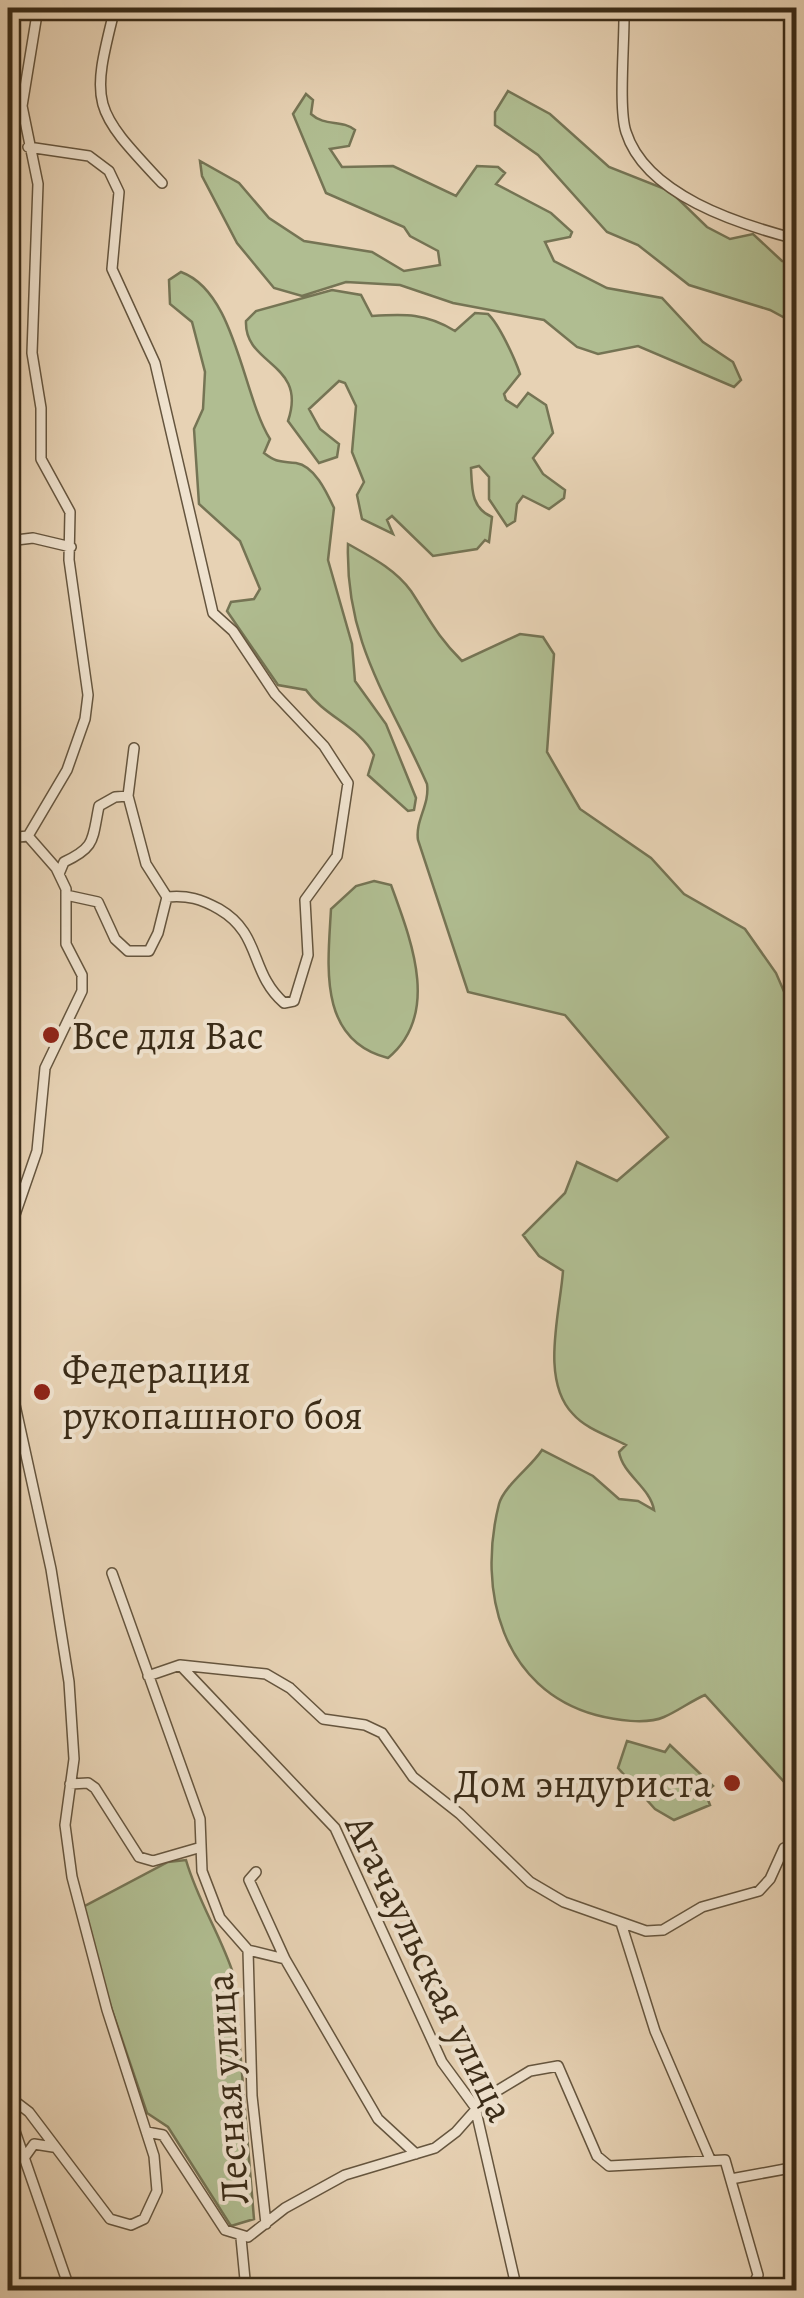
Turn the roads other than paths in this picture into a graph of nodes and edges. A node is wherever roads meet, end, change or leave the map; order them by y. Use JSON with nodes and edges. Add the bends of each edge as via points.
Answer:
{"nodes":[{"id":1,"x":38,"y":8,"type":"edge"},
{"id":2,"x":116,"y":8,"type":"edge"},
{"id":3,"x":624,"y":8,"type":"edge"},
{"id":4,"x":8,"y":99,"type":"edge"},
{"id":5,"x":22,"y":106,"type":"junction"},
{"id":6,"x":28,"y":147,"type":"junction"},
{"id":7,"x":162,"y":183,"type":"dead end"},
{"id":8,"x":796,"y":239,"type":"edge"},
{"id":9,"x":8,"y":542,"type":"edge"},
{"id":10,"x":70,"y":547,"type":"junction"},
{"id":11,"x":134,"y":748,"type":"dead end"},
{"id":12,"x":128,"y":796,"type":"junction"},
{"id":13,"x":28,"y":836,"type":"junction"},
{"id":14,"x":8,"y":838,"type":"edge"},
{"id":15,"x":59,"y":874,"type":"junction"},
{"id":16,"x":66,"y":895,"type":"junction"},
{"id":17,"x":167,"y":897,"type":"junction"},
{"id":18,"x":8,"y":1235,"type":"edge"},
{"id":19,"x":8,"y":1374,"type":"edge"},
{"id":20,"x":112,"y":1573,"type":"dead end"},
{"id":21,"x":180,"y":1665,"type":"junction"},
{"id":22,"x":148,"y":1676,"type":"junction"},
{"id":23,"x":70,"y":1784,"type":"junction"},
{"id":24,"x":198,"y":1848,"type":"junction"},
{"id":25,"x":784,"y":1848,"type":"dead end"},
{"id":26,"x":256,"y":1872,"type":"dead end"},
{"id":27,"x":621,"y":1923,"type":"junction"},
{"id":28,"x":248,"y":1950,"type":"junction"},
{"id":29,"x":285,"y":1959,"type":"junction"},
{"id":30,"x":8,"y":2096,"type":"edge"},
{"id":31,"x":475,"y":2107,"type":"junction"},
{"id":32,"x":8,"y":2111,"type":"edge"},
{"id":33,"x":147,"y":2132,"type":"junction"},
{"id":34,"x":56,"y":2149,"type":"junction"},
{"id":35,"x":416,"y":2154,"type":"junction"},
{"id":36,"x":24,"y":2158,"type":"junction"},
{"id":37,"x":710,"y":2159,"type":"junction"},
{"id":38,"x":796,"y":2167,"type":"edge"},
{"id":39,"x":731,"y":2179,"type":"junction"},
{"id":40,"x":266,"y":2224,"type":"junction"},
{"id":41,"x":241,"y":2238,"type":"junction"},
{"id":42,"x":70,"y":2290,"type":"edge"},
{"id":43,"x":246,"y":2290,"type":"edge"},
{"id":44,"x":517,"y":2290,"type":"edge"},
{"id":45,"x":752,"y":2290,"type":"edge"}],
"edges":[{"from":1,"to":5,"type":"street"},
{"from":2,"to":7,"type":"street","via":[[96,91],[117,134]]},
{"from":3,"to":8,"type":"street","via":[[625,130],[650,174],[756,229]]},
{"from":4,"to":5,"type":"street"},
{"from":5,"to":6,"type":"street"},
{"from":6,"to":10,"type":"street","via":[[38,184],[32,353],[40,444],[47,477],[70,512]]},
{"from":6,"to":17,"type":"street","via":[[70,150],[109,171],[119,192],[112,269],[155,364],[213,613],[234,631],[348,784],[337,856],[305,900],[308,955],[294,1001],[284,1002],[265,981],[243,924],[196,896]]},
{"from":9,"to":10,"type":"street","via":[[33,538]]},
{"from":10,"to":13,"type":"street","via":[[87,678],[85,719],[59,786]]},
{"from":11,"to":12,"type":"street"},
{"from":12,"to":15,"type":"street","via":[[99,806],[91,846],[64,862]]},
{"from":12,"to":17,"type":"street","via":[[146,864]]},
{"from":13,"to":14,"type":"street"},
{"from":13,"to":15,"type":"street"},
{"from":15,"to":16,"type":"street"},
{"from":16,"to":17,"type":"street","via":[[98,902],[128,951],[148,951]]},
{"from":16,"to":18,"type":"street","via":[[66,944],[82,990],[44,1068],[37,1151]]},
{"from":19,"to":23,"type":"street","via":[[69,1682]]},
{"from":20,"to":22,"type":"street"},
{"from":21,"to":22,"type":"street","name":"Агачаульская улица"},
{"from":21,"to":27,"type":"street","name":"Агачаульская улица","via":[[266,1674],[323,1718],[382,1734],[413,1777],[530,1882]]},
{"from":21,"to":31,"type":"street","name":"Агачаульская улица","via":[[334,1828],[442,2062]]},
{"from":22,"to":24,"type":"street","via":[[200,1819],[204,1836]]},
{"from":23,"to":24,"type":"street","via":[[95,1788],[139,1857],[153,1861]]},
{"from":23,"to":33,"type":"street","via":[[65,1825],[72,1877]]},
{"from":24,"to":28,"type":"street","via":[[211,1901]]},
{"from":25,"to":27,"type":"street","name":"Агачаульская улица","via":[[759,1890],[702,1908],[663,1930]]},
{"from":26,"to":29,"type":"street","via":[[249,1880]]},
{"from":27,"to":37,"type":"street","via":[[655,2032]]},
{"from":28,"to":29,"type":"street"},
{"from":28,"to":40,"type":"street","name":"Лесная улица","via":[[252,2096]]},
{"from":29,"to":35,"type":"street","via":[[378,2119]]},
{"from":30,"to":34,"type":"street"},
{"from":31,"to":35,"type":"street","name":"Лесная улица","via":[[441,2144]]},
{"from":31,"to":37,"type":"street","name":"Лесная улица","via":[[530,2071],[554,2065],[597,2156],[609,2166]]},
{"from":31,"to":44,"type":"street","name":"Агачаульская улица"},
{"from":32,"to":36,"type":"street"},
{"from":33,"to":34,"type":"street","via":[[157,2191],[139,2223],[110,2219]]},
{"from":33,"to":41,"type":"street","name":"Лесная улица","via":[[163,2135],[224,2230]]},
{"from":34,"to":36,"type":"street","via":[[34,2144]]},
{"from":35,"to":40,"type":"street","name":"Лесная улица","via":[[345,2174]]},
{"from":36,"to":42,"type":"street"},
{"from":37,"to":39,"type":"street","via":[[725,2160]]},
{"from":38,"to":39,"type":"street"},
{"from":39,"to":45,"type":"street","via":[[758,2275]]},
{"from":40,"to":41,"type":"street","name":"Лесная улица"},
{"from":41,"to":43,"type":"street","name":"Лесная улица"}]}
